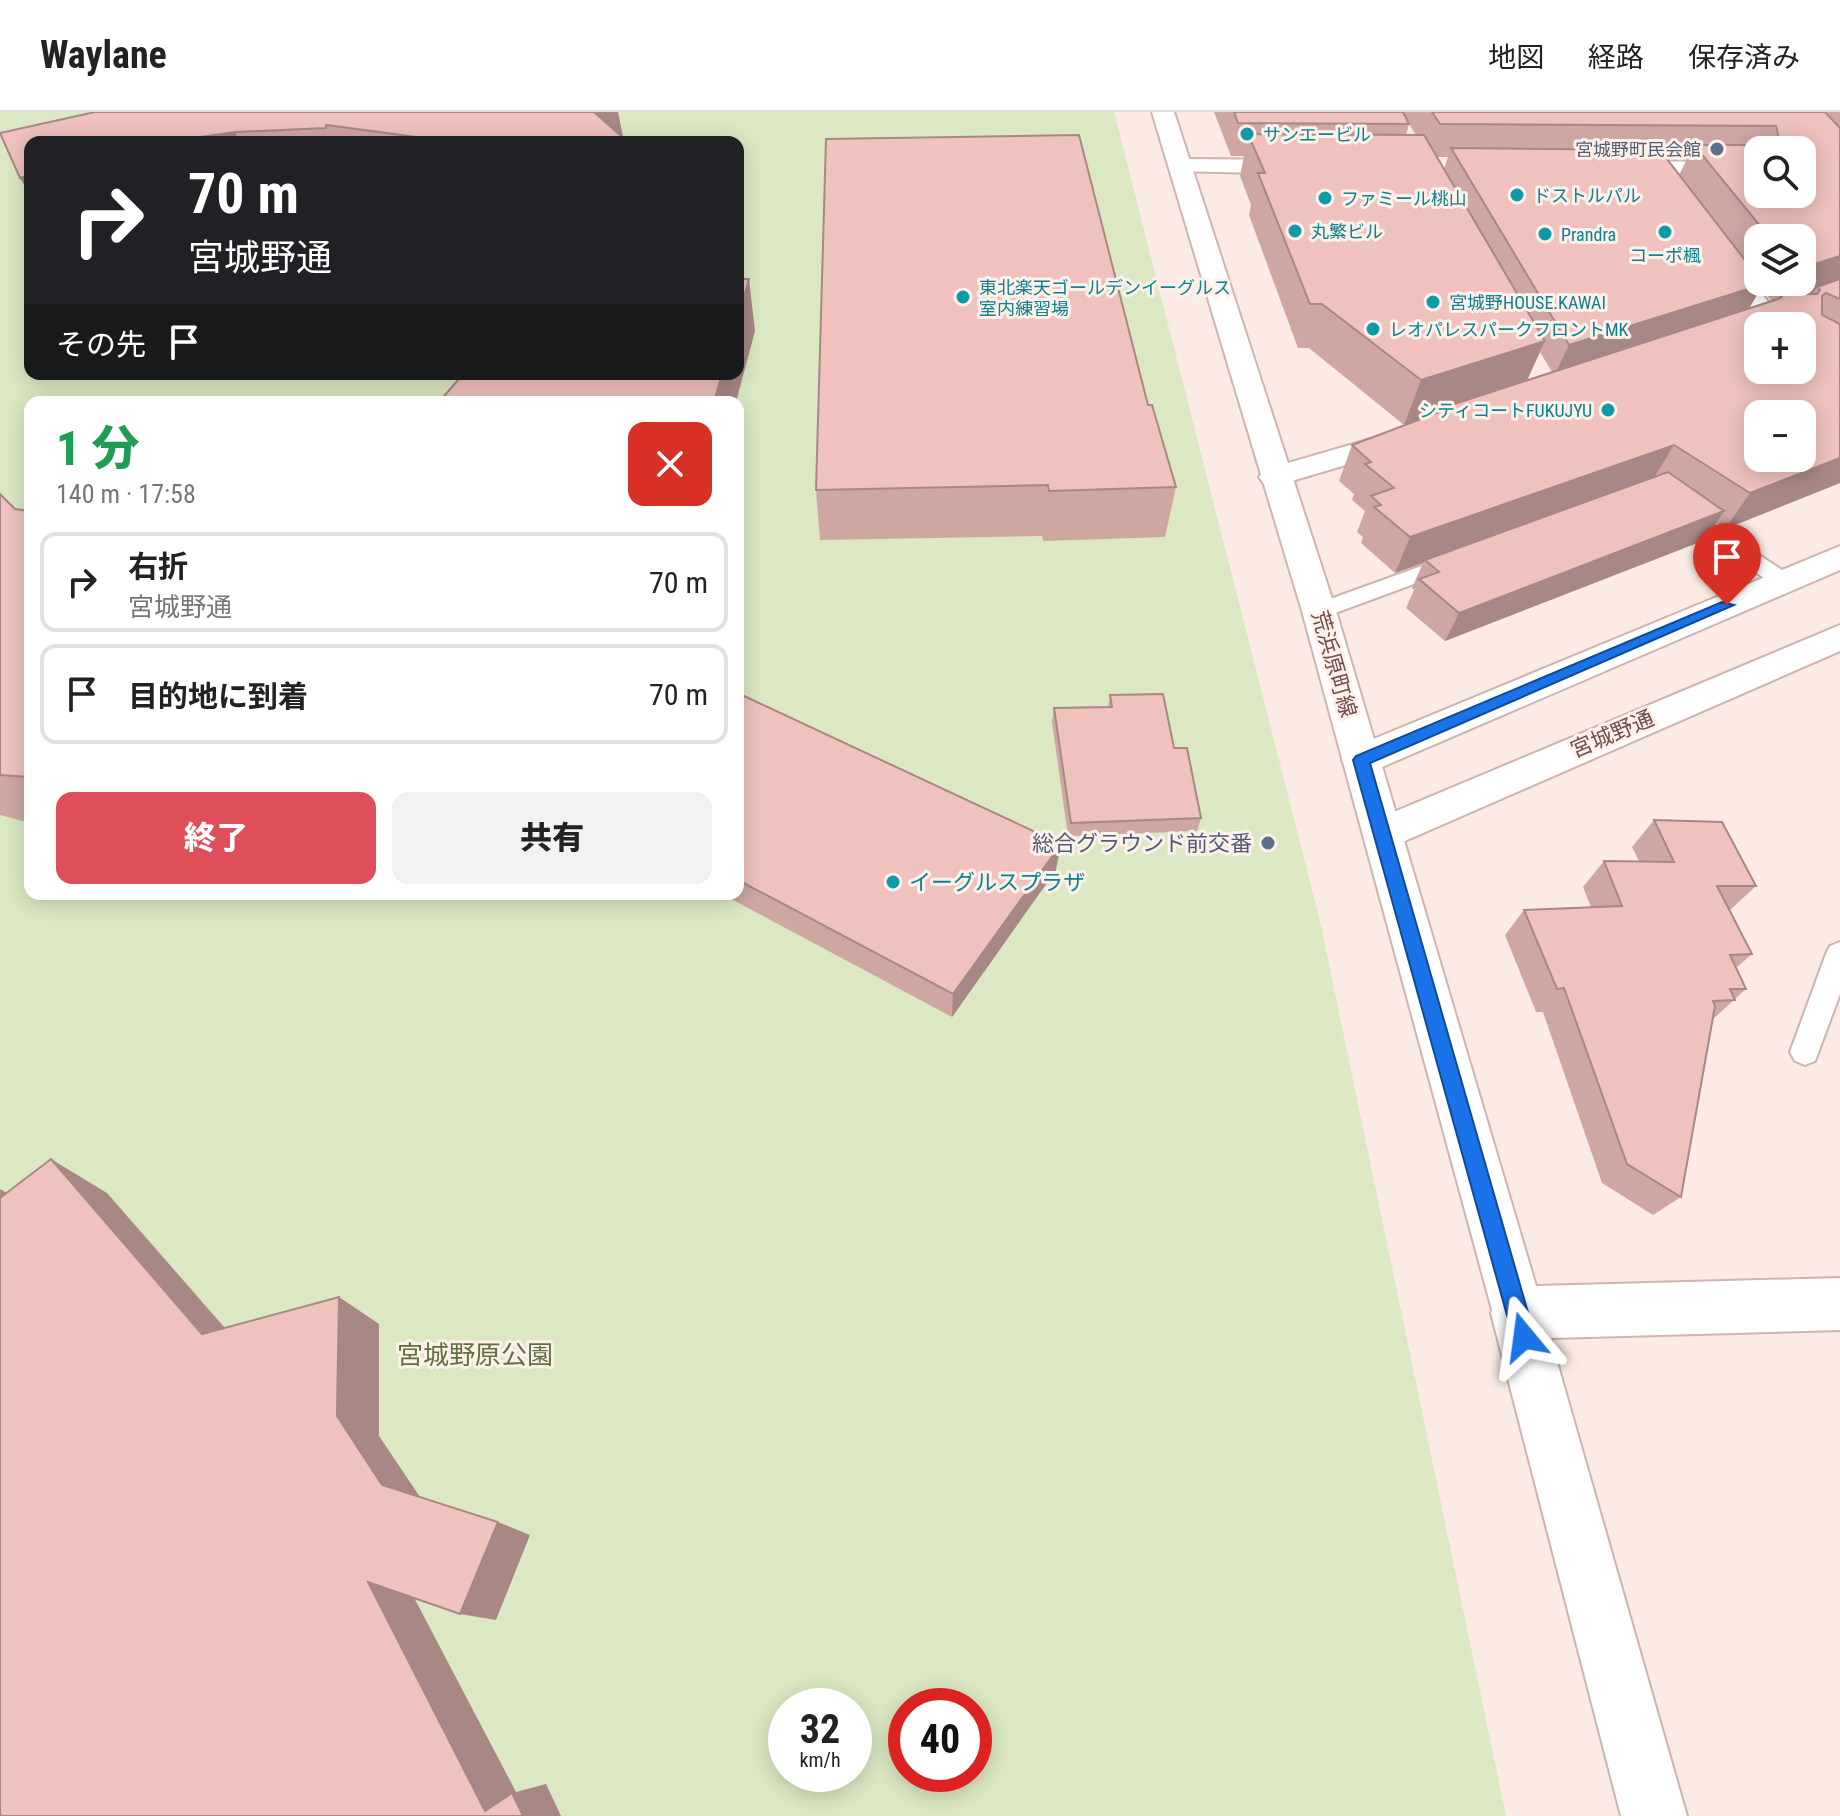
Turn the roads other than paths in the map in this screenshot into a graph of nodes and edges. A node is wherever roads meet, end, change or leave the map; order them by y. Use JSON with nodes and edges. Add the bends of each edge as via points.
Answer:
{"nodes":[{"id":1,"x":1163,"y":112,"type":"edge"},
{"id":2,"x":1181,"y":166,"type":"junction"},
{"id":3,"x":1328,"y":167,"type":"edge"},
{"id":4,"x":1592,"y":168,"type":"edge"},
{"id":5,"x":1654,"y":169,"type":"junction"},
{"id":6,"x":1744,"y":169,"type":"edge"},
{"id":7,"x":1671,"y":191,"type":"edge"},
{"id":8,"x":1698,"y":228,"type":"edge"},
{"id":9,"x":1804,"y":306,"type":"edge"},
{"id":10,"x":1765,"y":312,"type":"edge"},
{"id":11,"x":1792,"y":312,"type":"edge"},
{"id":12,"x":1744,"y":327,"type":"edge"},
{"id":13,"x":1737,"y":328,"type":"edge"},
{"id":14,"x":1431,"y":429,"type":"edge"},
{"id":15,"x":1275,"y":477,"type":"junction"},
{"id":16,"x":1665,"y":499,"type":"edge"},
{"id":17,"x":1468,"y":556,"type":"edge"},
{"id":18,"x":1840,"y":557,"type":"edge"},
{"id":19,"x":1783,"y":581,"type":"junction"},
{"id":20,"x":1319,"y":611,"type":"junction"},
{"id":21,"x":1840,"y":637,"type":"edge"},
{"id":22,"x":1361,"y":760,"type":"junction"},
{"id":23,"x":1384,"y":833,"type":"junction"},
{"id":24,"x":1840,"y":954,"type":"edge"},
{"id":25,"x":1805,"y":1052,"type":"dead end"},
{"id":26,"x":1840,"y":1304,"type":"edge"},
{"id":27,"x":1517,"y":1313,"type":"junction"},
{"id":28,"x":1654,"y":1816,"type":"edge"}],
"edges":[{"from":1,"to":2,"type":"street","name":"荒浜原町線"},
{"from":2,"to":3,"type":"street"},
{"from":2,"to":15,"type":"street","name":"荒浜原町線"},
{"from":4,"to":5,"type":"street"},
{"from":5,"to":6,"type":"street"},
{"from":5,"to":7,"type":"street"},
{"from":8,"to":10,"type":"street"},
{"from":9,"to":11,"type":"street"},
{"from":12,"to":13,"type":"street"},
{"from":14,"to":15,"type":"street"},
{"from":15,"to":20,"type":"street","name":"荒浜原町線"},
{"from":16,"to":19,"type":"lane"},
{"from":17,"to":20,"type":"lane"},
{"from":18,"to":19,"type":"street"},
{"from":19,"to":22,"type":"street"},
{"from":20,"to":22,"type":"street","name":"荒浜原町線"},
{"from":21,"to":23,"type":"street","name":"宮城野通"},
{"from":22,"to":23,"type":"street","name":"荒浜原町線"},
{"from":23,"to":27,"type":"street","name":"荒浜原町線"},
{"from":24,"to":25,"type":"lane"},
{"from":26,"to":27,"type":"street"},
{"from":27,"to":28,"type":"street","name":"荒浜原町線"}]}
